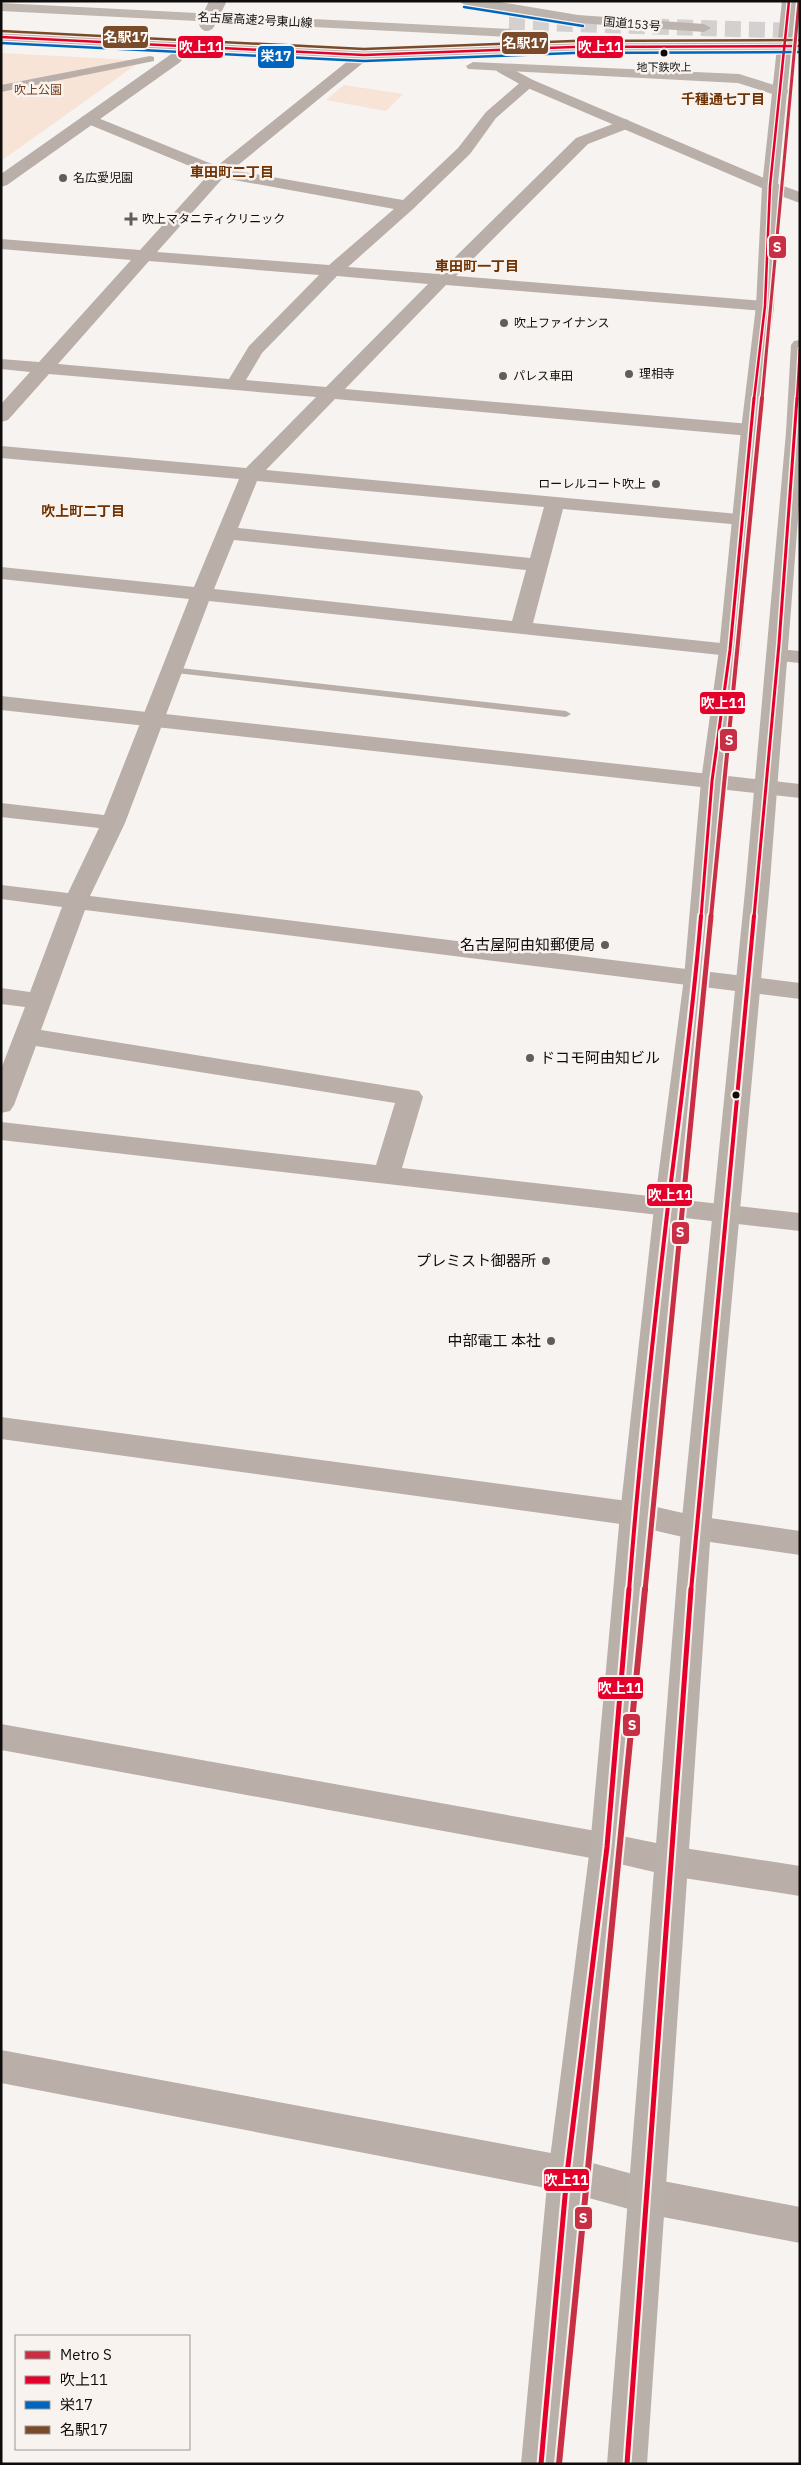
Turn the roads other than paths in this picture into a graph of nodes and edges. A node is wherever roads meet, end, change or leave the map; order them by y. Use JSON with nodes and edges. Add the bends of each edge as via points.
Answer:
{"nodes":[{"id":1,"x":84,"y":1,"type":"edge"},
{"id":2,"x":218,"y":1,"type":"edge"},
{"id":3,"x":465,"y":1,"type":"edge"},
{"id":4,"x":789,"y":1,"type":"edge"},
{"id":5,"x":1,"y":8,"type":"edge"},
{"id":6,"x":1,"y":37,"type":"edge"},
{"id":7,"x":793,"y":37,"type":"edge"},
{"id":8,"x":190,"y":46,"type":"junction"},
{"id":9,"x":364,"y":55,"type":"junction"},
{"id":10,"x":150,"y":59,"type":"dead end"},
{"id":11,"x":503,"y":69,"type":"junction"},
{"id":12,"x":528,"y":84,"type":"junction"},
{"id":13,"x":1,"y":88,"type":"edge"},
{"id":14,"x":782,"y":92,"type":"junction"},
{"id":15,"x":88,"y":119,"type":"junction"},
{"id":16,"x":626,"y":124,"type":"junction"},
{"id":17,"x":219,"y":172,"type":"junction"},
{"id":18,"x":1,"y":182,"type":"edge"},
{"id":19,"x":770,"y":186,"type":"junction"},
{"id":20,"x":800,"y":198,"type":"edge"},
{"id":21,"x":407,"y":206,"type":"junction"},
{"id":22,"x":1,"y":244,"type":"edge"},
{"id":23,"x":145,"y":256,"type":"junction"},
{"id":24,"x":332,"y":272,"type":"junction"},
{"id":25,"x":440,"y":282,"type":"junction"},
{"id":26,"x":765,"y":306,"type":"junction"},
{"id":27,"x":800,"y":345,"type":"edge"},
{"id":28,"x":1,"y":364,"type":"edge"},
{"id":29,"x":46,"y":368,"type":"junction"},
{"id":30,"x":235,"y":384,"type":"junction"},
{"id":31,"x":331,"y":394,"type":"junction"},
{"id":32,"x":1,"y":416,"type":"edge"},
{"id":33,"x":750,"y":430,"type":"junction"},
{"id":34,"x":798,"y":432,"type":"edge"},
{"id":35,"x":1,"y":452,"type":"edge"},
{"id":36,"x":250,"y":475,"type":"junction"},
{"id":37,"x":555,"y":503,"type":"junction"},
{"id":38,"x":742,"y":520,"type":"junction"},
{"id":39,"x":794,"y":520,"type":"edge"},
{"id":40,"x":227,"y":533,"type":"junction"},
{"id":41,"x":538,"y":565,"type":"junction"},
{"id":42,"x":1,"y":573,"type":"edge"},
{"id":43,"x":202,"y":593,"type":"junction"},
{"id":44,"x":521,"y":627,"type":"junction"},
{"id":45,"x":730,"y":650,"type":"junction"},
{"id":46,"x":788,"y":656,"type":"edge"},
{"id":47,"x":171,"y":670,"type":"junction"},
{"id":48,"x":1,"y":703,"type":"edge"},
{"id":49,"x":566,"y":714,"type":"dead end"},
{"id":50,"x":152,"y":720,"type":"junction"},
{"id":51,"x":712,"y":781,"type":"junction"},
{"id":52,"x":766,"y":788,"type":"junction"},
{"id":53,"x":800,"y":792,"type":"edge"},
{"id":54,"x":1,"y":810,"type":"edge"},
{"id":55,"x":113,"y":824,"type":"junction"},
{"id":56,"x":1,"y":892,"type":"edge"},
{"id":57,"x":76,"y":901,"type":"junction"},
{"id":58,"x":696,"y":978,"type":"junction"},
{"id":59,"x":748,"y":984,"type":"junction"},
{"id":60,"x":800,"y":991,"type":"edge"},
{"id":61,"x":1,"y":996,"type":"edge"},
{"id":62,"x":40,"y":1000,"type":"junction"},
{"id":63,"x":26,"y":1036,"type":"junction"},
{"id":64,"x":1,"y":1105,"type":"edge"},
{"id":65,"x":1,"y":1131,"type":"edge"},
{"id":66,"x":386,"y":1175,"type":"junction"},
{"id":67,"x":668,"y":1208,"type":"junction"},
{"id":68,"x":726,"y":1214,"type":"junction"},
{"id":69,"x":800,"y":1222,"type":"edge"},
{"id":70,"x":1,"y":1428,"type":"edge"},
{"id":71,"x":635,"y":1514,"type":"junction"},
{"id":72,"x":696,"y":1528,"type":"junction"},
{"id":73,"x":800,"y":1543,"type":"edge"},
{"id":74,"x":1,"y":1737,"type":"edge"},
{"id":75,"x":607,"y":1847,"type":"junction"},
{"id":76,"x":671,"y":1861,"type":"junction"},
{"id":77,"x":800,"y":1881,"type":"edge"},
{"id":78,"x":1,"y":2066,"type":"edge"},
{"id":79,"x":567,"y":2174,"type":"junction"},
{"id":80,"x":647,"y":2196,"type":"junction"},
{"id":81,"x":800,"y":2225,"type":"edge"},
{"id":82,"x":541,"y":2464,"type":"edge"},
{"id":83,"x":627,"y":2464,"type":"edge"}],
"edges":[{"from":1,"to":5,"type":"highway","name":"名古屋高速2号東山線","via":[[509,27]]},
{"from":2,"to":8,"type":"highway","bridge":true},
{"from":3,"to":7,"type":"highway","name":"国道153号","via":[[578,19]]},
{"from":4,"to":7,"type":"main road"},
{"from":6,"to":8,"type":"street"},
{"from":7,"to":9,"type":"highway","name":"国道153号"},
{"from":7,"to":14,"type":"main road"},
{"from":8,"to":9,"type":"highway","name":"国道153号"},
{"from":8,"to":15,"type":"street"},
{"from":9,"to":11,"type":"highway"},
{"from":9,"to":17,"type":"street"},
{"from":10,"to":13,"type":"street"},
{"from":11,"to":12,"type":"street"},
{"from":11,"to":14,"type":"highway","via":[[739,79]]},
{"from":12,"to":16,"type":"street"},
{"from":12,"to":21,"type":"street","via":[[491,115],[464,151]]},
{"from":14,"to":19,"type":"main road"},
{"from":15,"to":17,"type":"street"},
{"from":15,"to":18,"type":"street"},
{"from":16,"to":19,"type":"street"},
{"from":16,"to":25,"type":"street","via":[[582,141]]},
{"from":17,"to":21,"type":"street"},
{"from":17,"to":23,"type":"street"},
{"from":19,"to":20,"type":"main road"},
{"from":19,"to":26,"type":"main road"},
{"from":21,"to":24,"type":"street"},
{"from":22,"to":23,"type":"street"},
{"from":23,"to":24,"type":"street"},
{"from":23,"to":29,"type":"street"},
{"from":24,"to":25,"type":"street"},
{"from":24,"to":30,"type":"street","via":[[255,350]]},
{"from":25,"to":26,"type":"street"},
{"from":25,"to":31,"type":"street"},
{"from":26,"to":33,"type":"main road"},
{"from":27,"to":34,"type":"main road"},
{"from":28,"to":29,"type":"street"},
{"from":29,"to":30,"type":"street"},
{"from":29,"to":32,"type":"street"},
{"from":30,"to":31,"type":"street"},
{"from":31,"to":33,"type":"street"},
{"from":31,"to":36,"type":"street"},
{"from":33,"to":38,"type":"main road"},
{"from":34,"to":39,"type":"main road"},
{"from":35,"to":36,"type":"street"},
{"from":36,"to":37,"type":"street"},
{"from":36,"to":40,"type":"street"},
{"from":37,"to":38,"type":"street"},
{"from":37,"to":41,"type":"street"},
{"from":38,"to":45,"type":"main road"},
{"from":39,"to":46,"type":"main road"},
{"from":40,"to":41,"type":"street"},
{"from":40,"to":43,"type":"street"},
{"from":41,"to":44,"type":"street"},
{"from":42,"to":43,"type":"street"},
{"from":43,"to":44,"type":"street"},
{"from":43,"to":47,"type":"street"},
{"from":44,"to":45,"type":"street"},
{"from":45,"to":51,"type":"main road"},
{"from":46,"to":52,"type":"main road"},
{"from":47,"to":49,"type":"lane"},
{"from":47,"to":50,"type":"street"},
{"from":48,"to":50,"type":"street"},
{"from":50,"to":51,"type":"street"},
{"from":50,"to":55,"type":"street"},
{"from":51,"to":52,"type":"street"},
{"from":51,"to":58,"type":"main road"},
{"from":52,"to":53,"type":"street"},
{"from":52,"to":59,"type":"main road"},
{"from":54,"to":55,"type":"street"},
{"from":55,"to":57,"type":"street"},
{"from":56,"to":57,"type":"street"},
{"from":57,"to":58,"type":"street"},
{"from":57,"to":62,"type":"street"},
{"from":58,"to":59,"type":"street"},
{"from":58,"to":67,"type":"main road"},
{"from":59,"to":60,"type":"street"},
{"from":59,"to":68,"type":"main road"},
{"from":61,"to":62,"type":"street"},
{"from":62,"to":63,"type":"street"},
{"from":63,"to":64,"type":"street"},
{"from":63,"to":66,"type":"street","via":[[410,1098]]},
{"from":65,"to":66,"type":"street"},
{"from":66,"to":67,"type":"street"},
{"from":67,"to":68,"type":"street"},
{"from":67,"to":71,"type":"main road"},
{"from":68,"to":69,"type":"street"},
{"from":68,"to":72,"type":"main road"},
{"from":70,"to":71,"type":"street"},
{"from":71,"to":72,"type":"street"},
{"from":71,"to":75,"type":"main road"},
{"from":72,"to":73,"type":"street"},
{"from":72,"to":76,"type":"main road"},
{"from":74,"to":75,"type":"street"},
{"from":75,"to":76,"type":"street"},
{"from":75,"to":79,"type":"main road"},
{"from":76,"to":77,"type":"street"},
{"from":76,"to":80,"type":"main road"},
{"from":78,"to":79,"type":"street"},
{"from":79,"to":80,"type":"street"},
{"from":79,"to":82,"type":"main road"},
{"from":80,"to":81,"type":"street"},
{"from":80,"to":83,"type":"main road"}]}
